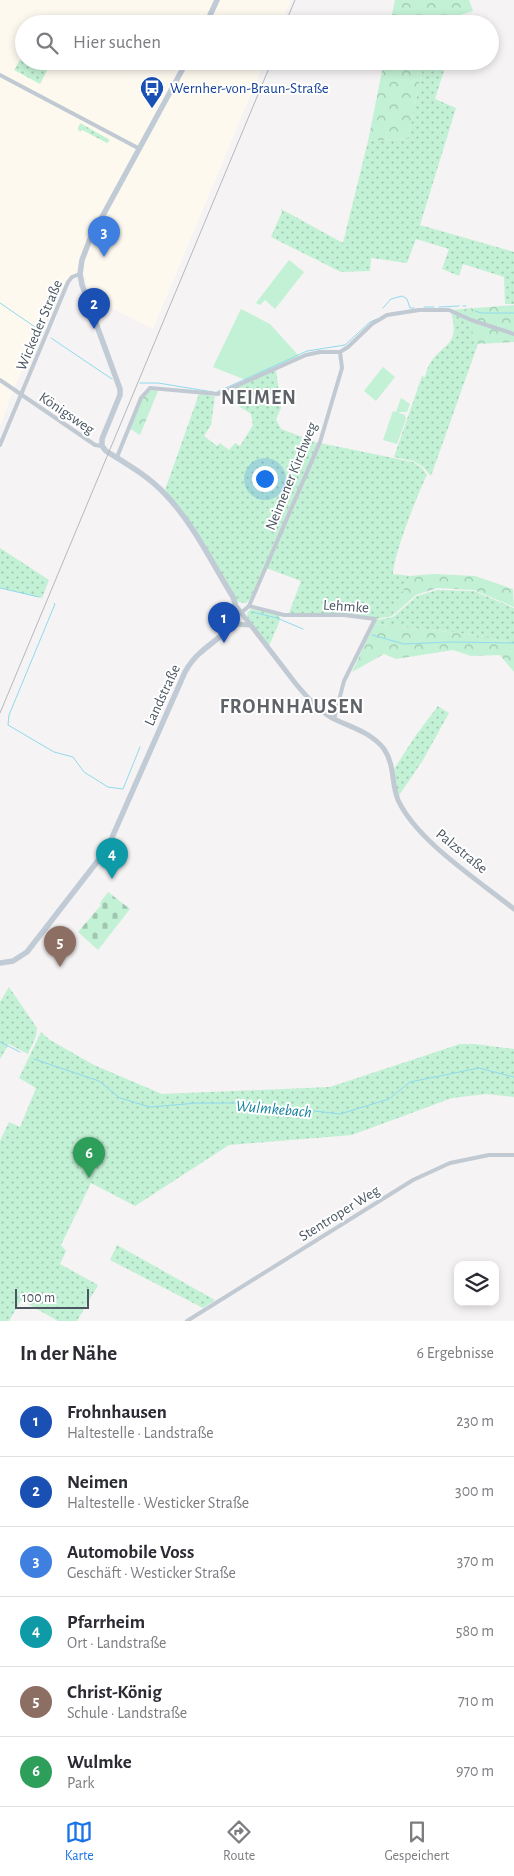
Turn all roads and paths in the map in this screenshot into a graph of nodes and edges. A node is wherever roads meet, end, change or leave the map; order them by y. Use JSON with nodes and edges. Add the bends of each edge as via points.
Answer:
{"nodes":[{"id":1,"x":217,"y":0,"type":"edge"},
{"id":2,"x":210,"y":15,"type":"edge"},
{"id":3,"x":181,"y":70,"type":"edge"},
{"id":4,"x":0,"y":75,"type":"edge"},
{"id":5,"x":138,"y":148,"type":"junction"},
{"id":6,"x":80,"y":274,"type":"junction"},
{"id":7,"x":514,"y":334,"type":"edge"},
{"id":8,"x":340,"y":352,"type":"junction"},
{"id":9,"x":0,"y":380,"type":"edge"},
{"id":10,"x":21,"y":395,"type":"junction"},
{"id":11,"x":0,"y":445,"type":"edge"},
{"id":12,"x":102,"y":446,"type":"junction"},
{"id":13,"x":117,"y":457,"type":"junction"},
{"id":14,"x":236,"y":606,"type":"junction"},
{"id":15,"x":249,"y":606,"type":"junction"},
{"id":16,"x":241,"y":612,"type":"junction"},
{"id":17,"x":233,"y":624,"type":"junction"},
{"id":18,"x":250,"y":625,"type":"junction"},
{"id":19,"x":334,"y":718,"type":"junction"},
{"id":20,"x":514,"y":909,"type":"edge"},
{"id":21,"x":0,"y":963,"type":"edge"},
{"id":22,"x":514,"y":1155,"type":"edge"},
{"id":23,"x":187,"y":1321,"type":"edge"}],
"edges":[{"from":1,"to":2,"type":"main road"},
{"from":3,"to":5,"type":"main road"},
{"from":4,"to":5,"type":"street"},
{"from":5,"to":6,"type":"main road","via":[[87,245]]},
{"from":6,"to":10,"type":"street","name":"Wickeder Straße","via":[[68,282]]},
{"from":6,"to":12,"type":"main road","via":[[120,389]]},
{"from":7,"to":8,"type":"street","via":[[449,310],[419,310],[386,315]]},
{"from":8,"to":13,"type":"street","via":[[306,355],[218,394],[150,388],[140,398]]},
{"from":8,"to":15,"type":"street","name":"Neimener Kirchweg","via":[[342,368],[320,442]]},
{"from":9,"to":10,"type":"street","name":"Königsweg"},
{"from":10,"to":11,"type":"street","name":"Wickeder Straße"},
{"from":10,"to":12,"type":"street","name":"Königsweg","via":[[95,445]]},
{"from":12,"to":13,"type":"main road"},
{"from":13,"to":14,"type":"main road","via":[[150,480],[181,513]]},
{"from":14,"to":16,"type":"street","name":"Palzstraße"},
{"from":14,"to":17,"type":"main road"},
{"from":15,"to":16,"type":"street"},
{"from":15,"to":19,"type":"street","name":"Lehmke","via":[[284,615],[344,614],[376,619],[344,681]]},
{"from":16,"to":18,"type":"street","name":"Palzstraße"},
{"from":17,"to":18,"type":"street"},
{"from":17,"to":21,"type":"main road","name":"Landstraße","via":[[195,657],[185,672],[100,858],[27,952],[13,961]]},
{"from":18,"to":19,"type":"street","name":"Palzstraße","via":[[296,684]]},
{"from":19,"to":20,"type":"street","name":"Palzstraße","via":[[370,736],[383,749],[391,762],[398,799],[428,841]]},
{"from":22,"to":23,"type":"street","name":"Stentroper Weg","via":[[489,1155],[450,1162],[413,1180]]}]}
